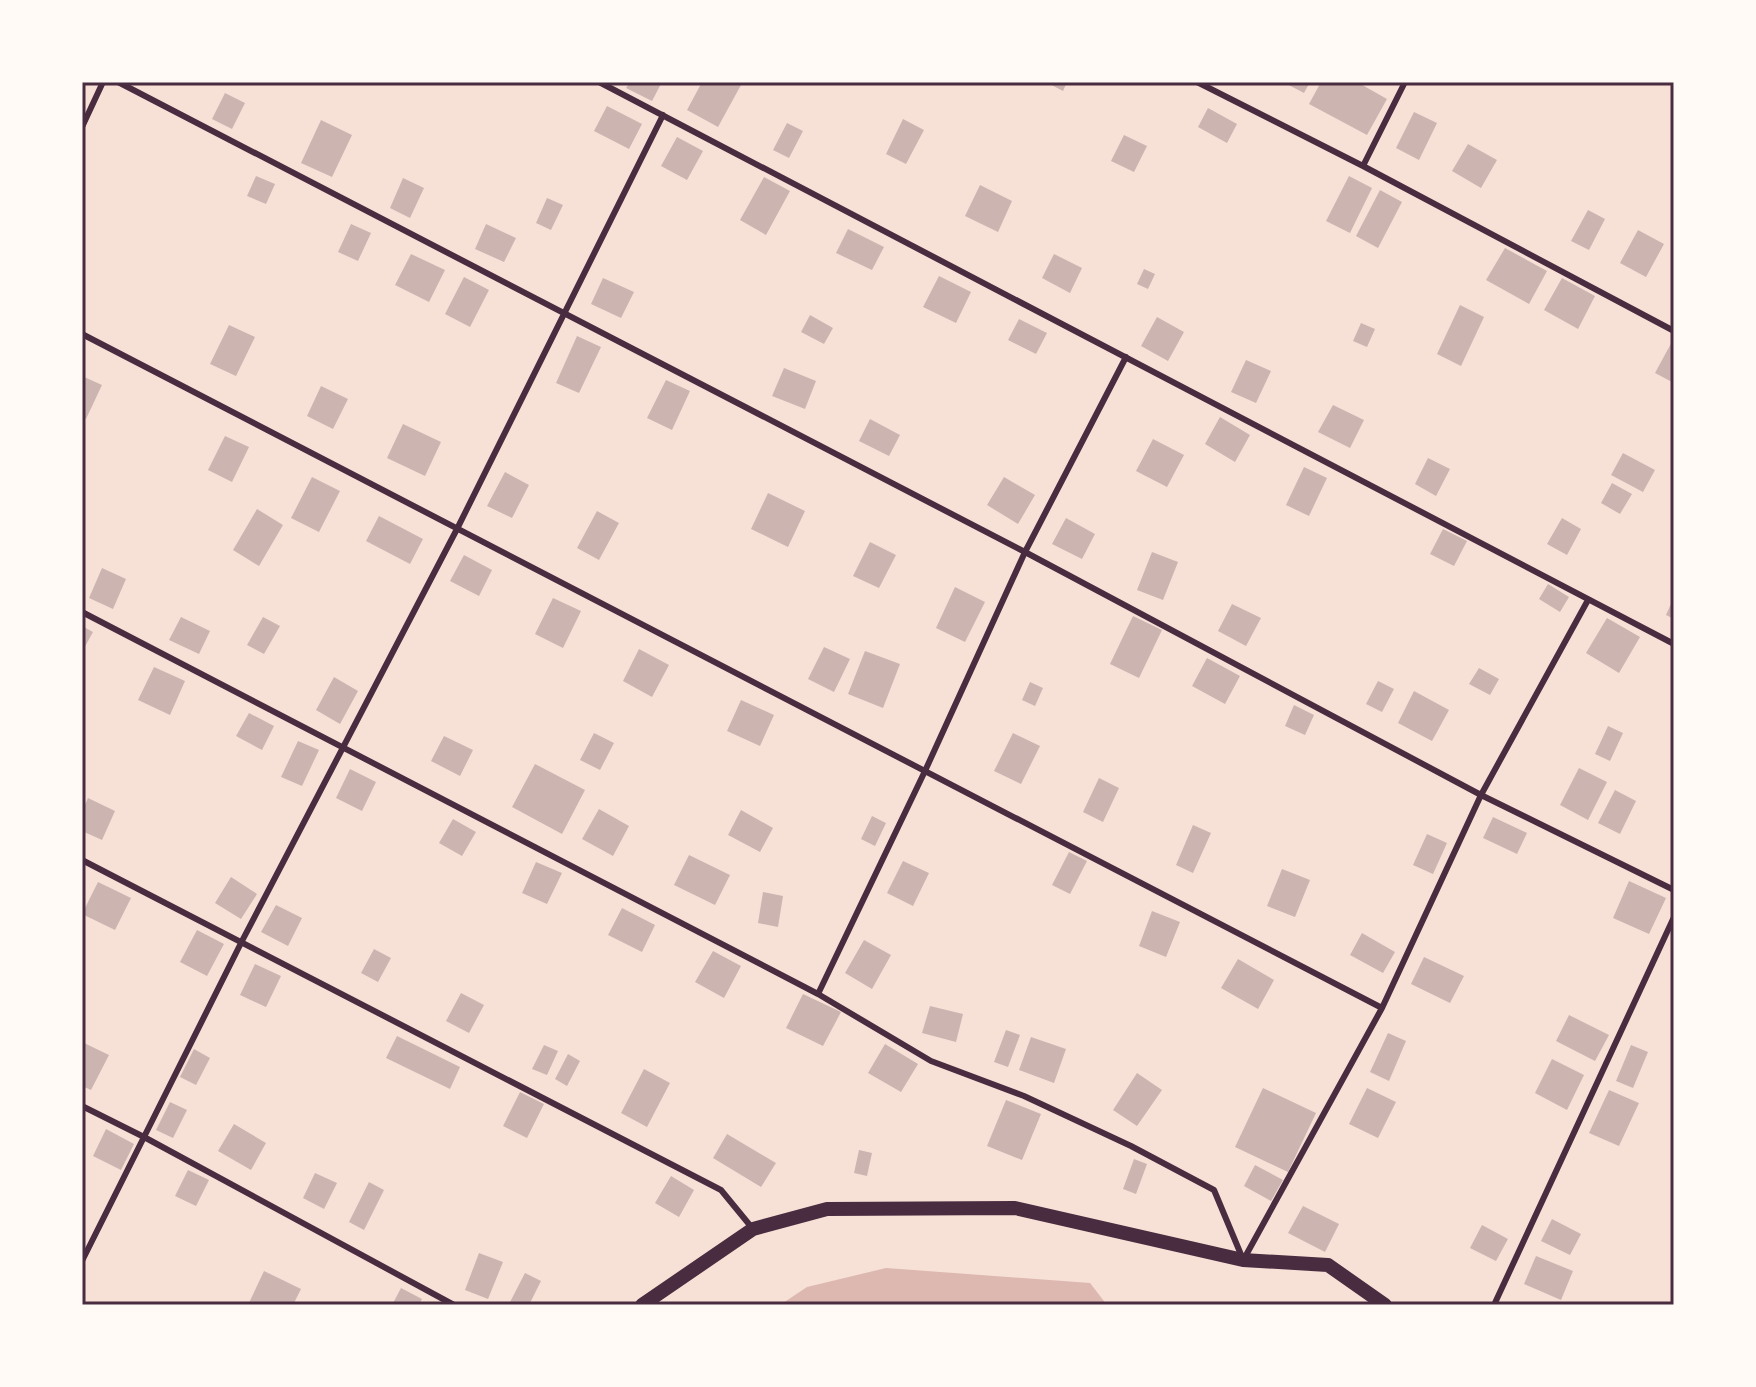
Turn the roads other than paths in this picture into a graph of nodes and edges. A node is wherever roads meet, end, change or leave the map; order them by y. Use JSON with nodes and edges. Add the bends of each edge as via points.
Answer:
{"nodes":[{"id":1,"x":103,"y":82,"type":"edge"},
{"id":2,"x":118,"y":82,"type":"edge"},
{"id":3,"x":599,"y":82,"type":"edge"},
{"id":4,"x":1197,"y":82,"type":"edge"},
{"id":5,"x":1405,"y":82,"type":"edge"},
{"id":6,"x":663,"y":115,"type":"junction"},
{"id":7,"x":82,"y":127,"type":"edge"},
{"id":8,"x":1363,"y":166,"type":"junction"},
{"id":9,"x":565,"y":314,"type":"junction"},
{"id":10,"x":1674,"y":331,"type":"edge"},
{"id":11,"x":82,"y":334,"type":"edge"},
{"id":12,"x":1126,"y":357,"type":"junction"},
{"id":13,"x":457,"y":529,"type":"junction"},
{"id":14,"x":1025,"y":552,"type":"junction"},
{"id":15,"x":1588,"y":600,"type":"junction"},
{"id":16,"x":82,"y":612,"type":"edge"},
{"id":17,"x":1674,"y":644,"type":"edge"},
{"id":18,"x":343,"y":747,"type":"junction"},
{"id":19,"x":925,"y":771,"type":"junction"},
{"id":20,"x":1481,"y":795,"type":"junction"},
{"id":21,"x":82,"y":860,"type":"edge"},
{"id":22,"x":1674,"y":890,"type":"edge"},
{"id":23,"x":1674,"y":917,"type":"edge"},
{"id":24,"x":242,"y":941,"type":"junction"},
{"id":25,"x":818,"y":994,"type":"junction"},
{"id":26,"x":1382,"y":1008,"type":"junction"},
{"id":27,"x":82,"y":1106,"type":"edge"},
{"id":28,"x":144,"y":1137,"type":"junction"},
{"id":29,"x":753,"y":1229,"type":"junction"},
{"id":30,"x":1243,"y":1260,"type":"junction"},
{"id":31,"x":82,"y":1261,"type":"edge"},
{"id":32,"x":454,"y":1305,"type":"edge"},
{"id":33,"x":642,"y":1305,"type":"edge"},
{"id":34,"x":1385,"y":1305,"type":"edge"},
{"id":35,"x":1494,"y":1305,"type":"edge"}],
"edges":[{"from":1,"to":7,"type":"lane"},
{"from":2,"to":9,"type":"lane"},
{"from":3,"to":6,"type":"lane"},
{"from":4,"to":8,"type":"lane"},
{"from":5,"to":8,"type":"lane"},
{"from":6,"to":9,"type":"lane"},
{"from":6,"to":12,"type":"lane"},
{"from":8,"to":10,"type":"lane"},
{"from":9,"to":13,"type":"lane"},
{"from":9,"to":14,"type":"lane"},
{"from":11,"to":13,"type":"lane"},
{"from":12,"to":14,"type":"lane"},
{"from":12,"to":15,"type":"lane"},
{"from":13,"to":18,"type":"lane"},
{"from":13,"to":19,"type":"lane"},
{"from":14,"to":19,"type":"lane"},
{"from":14,"to":20,"type":"lane"},
{"from":15,"to":17,"type":"lane"},
{"from":15,"to":20,"type":"lane"},
{"from":16,"to":18,"type":"lane"},
{"from":18,"to":24,"type":"lane"},
{"from":18,"to":25,"type":"lane"},
{"from":19,"to":25,"type":"lane"},
{"from":19,"to":26,"type":"lane"},
{"from":20,"to":22,"type":"lane"},
{"from":20,"to":26,"type":"lane"},
{"from":21,"to":24,"type":"lane"},
{"from":23,"to":35,"type":"lane"},
{"from":24,"to":28,"type":"lane"},
{"from":24,"to":29,"type":"lane","via":[[721,1190]]},
{"from":25,"to":30,"type":"lane","via":[[931,1061],[1024,1096],[1214,1190]]},
{"from":26,"to":30,"type":"lane"},
{"from":27,"to":28,"type":"lane"},
{"from":28,"to":31,"type":"lane"},
{"from":28,"to":32,"type":"lane"},
{"from":29,"to":30,"type":"street","via":[[827,1209],[1015,1208]]},
{"from":29,"to":33,"type":"street"},
{"from":30,"to":34,"type":"street","via":[[1328,1265]]}]}
